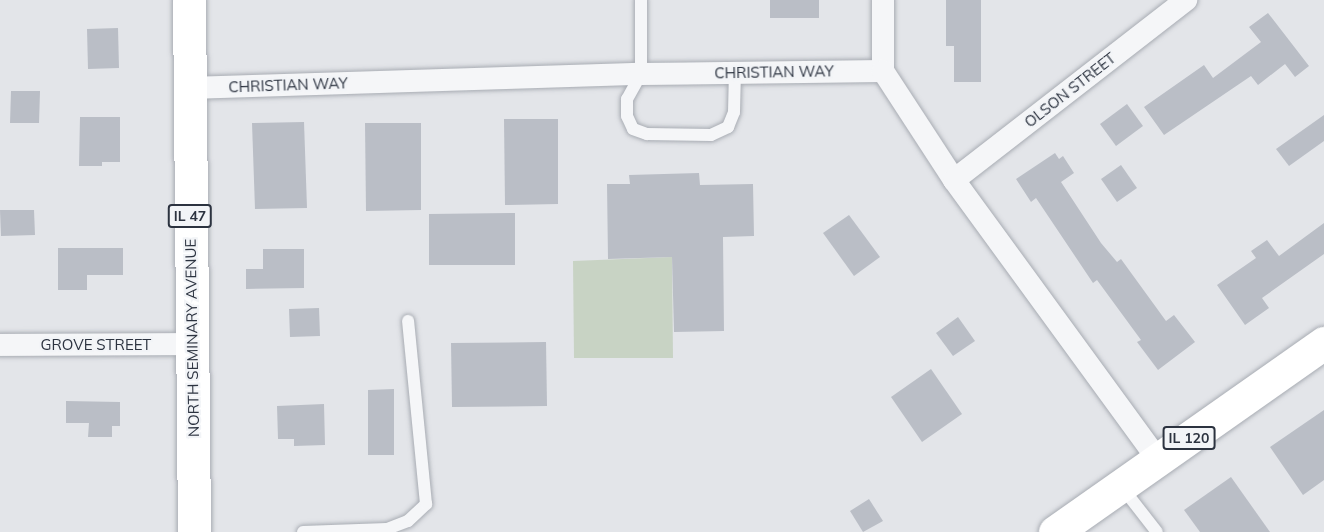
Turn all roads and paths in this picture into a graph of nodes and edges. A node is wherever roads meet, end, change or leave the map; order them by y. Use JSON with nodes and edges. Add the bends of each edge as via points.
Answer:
{"nodes":[{"id":1,"x":189,"y":0,"type":"edge"},
{"id":2,"x":640,"y":0,"type":"edge"},
{"id":3,"x":884,"y":0,"type":"edge"},
{"id":4,"x":1186,"y":0,"type":"edge"},
{"id":5,"x":883,"y":71,"type":"junction"},
{"id":6,"x":735,"y":72,"type":"junction"},
{"id":7,"x":641,"y":74,"type":"junction"},
{"id":8,"x":189,"y":88,"type":"junction"},
{"id":9,"x":954,"y":180,"type":"junction"},
{"id":10,"x":408,"y":321,"type":"dead end"},
{"id":11,"x":1324,"y":343,"type":"edge"},
{"id":12,"x":192,"y":344,"type":"junction"},
{"id":13,"x":0,"y":345,"type":"edge"},
{"id":14,"x":1158,"y":460,"type":"junction"},
{"id":15,"x":1120,"y":486,"type":"junction"},
{"id":16,"x":194,"y":532,"type":"edge"},
{"id":17,"x":303,"y":532,"type":"edge"},
{"id":18,"x":1055,"y":532,"type":"edge"},
{"id":19,"x":1157,"y":532,"type":"edge"}],
"edges":[{"from":1,"to":8,"type":"main road","name":"NORTH SEMINARY AVENUE","number":"IL 47"},
{"from":2,"to":7,"type":"lane"},
{"from":3,"to":5,"type":"street"},
{"from":4,"to":9,"type":"street","name":"OLSON STREET"},
{"from":5,"to":6,"type":"street","name":"CHRISTIAN WAY"},
{"from":5,"to":9,"type":"street"},
{"from":6,"to":7,"type":"street","name":"CHRISTIAN WAY"},
{"from":6,"to":7,"type":"lane","via":[[734,112],[728,127],[711,135],[647,134],[633,129],[627,116],[627,99]]},
{"from":7,"to":8,"type":"street","name":"CHRISTIAN WAY"},
{"from":8,"to":12,"type":"main road","name":"NORTH SEMINARY AVENUE","number":"IL 47"},
{"from":9,"to":14,"type":"street"},
{"from":10,"to":17,"type":"lane","via":[[426,504],[408,521],[387,529]]},
{"from":11,"to":14,"type":"main road","number":"IL 120"},
{"from":12,"to":13,"type":"street","name":"GROVE STREET"},
{"from":12,"to":16,"type":"main road","name":"NORTH SEMINARY AVENUE","number":"IL 47"},
{"from":14,"to":15,"type":"main road","number":"IL 120"},
{"from":15,"to":18,"type":"main road","number":"IL 120"},
{"from":15,"to":19,"type":"lane"}]}
